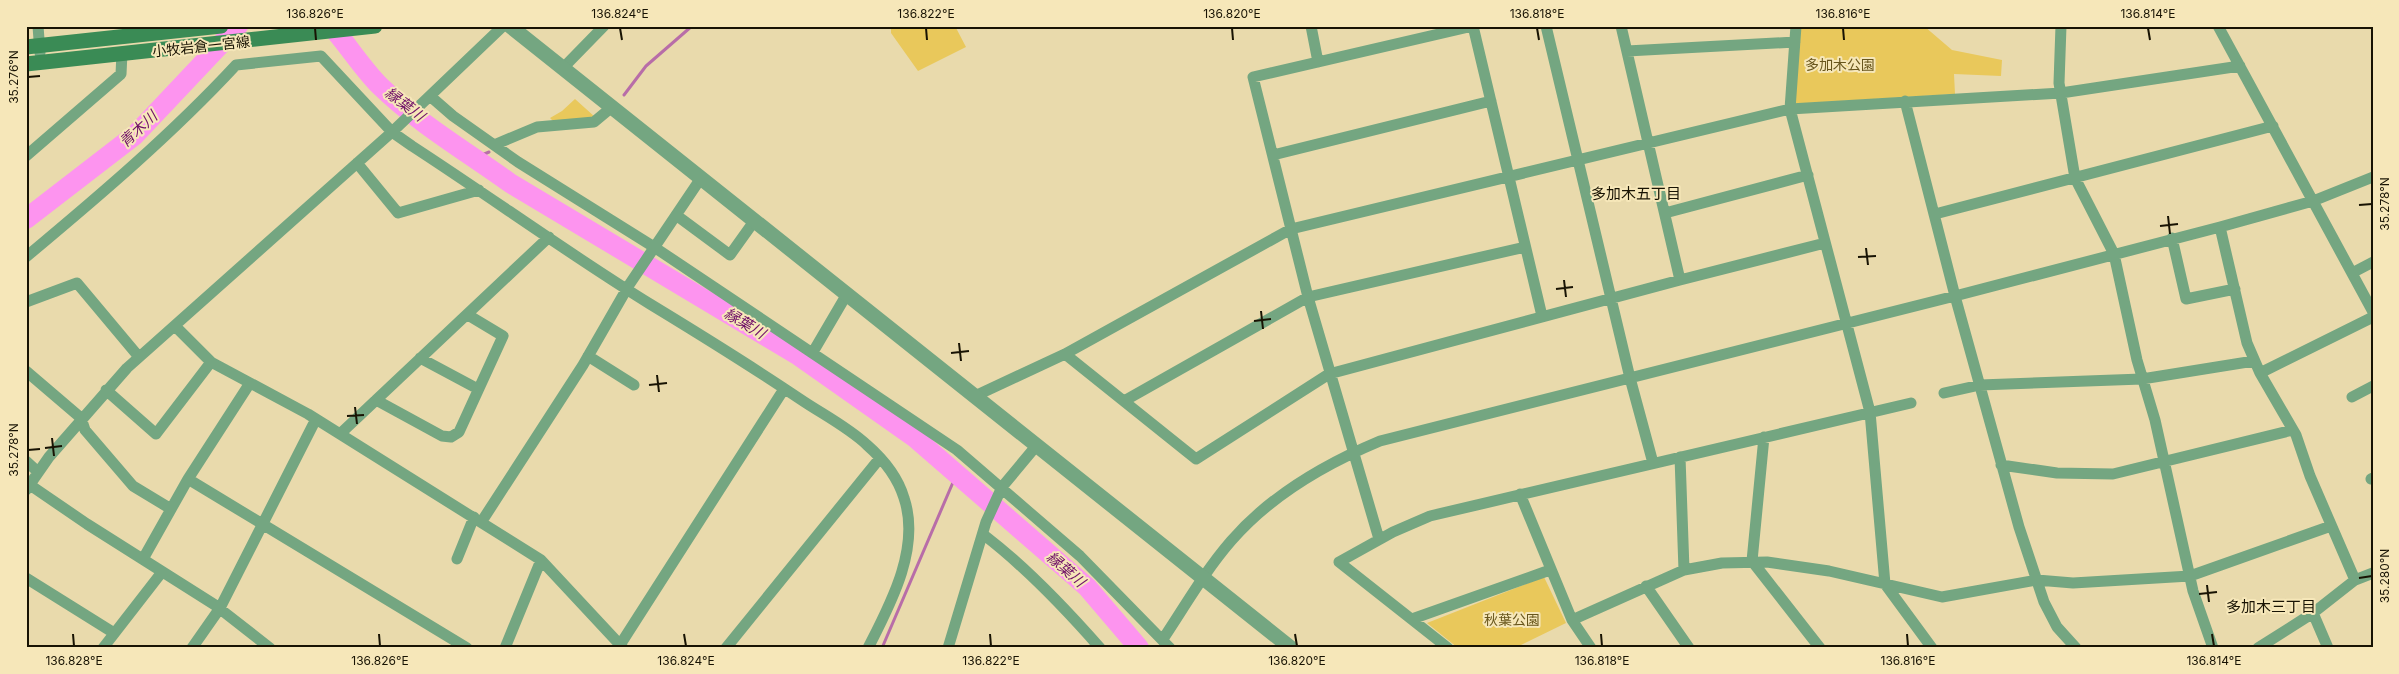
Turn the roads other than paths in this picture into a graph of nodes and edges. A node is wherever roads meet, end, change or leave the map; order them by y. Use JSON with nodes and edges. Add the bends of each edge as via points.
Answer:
{"nodes":[{"id":1,"x":38,"y":26,"type":"edge"},
{"id":2,"x":220,"y":26,"type":"edge"},
{"id":3,"x":376,"y":26,"type":"edge"},
{"id":4,"x":503,"y":26,"type":"edge"},
{"id":5,"x":510,"y":26,"type":"edge"},
{"id":6,"x":604,"y":26,"type":"edge"},
{"id":7,"x":1311,"y":26,"type":"edge"},
{"id":8,"x":1473,"y":26,"type":"edge"},
{"id":9,"x":1546,"y":26,"type":"edge"},
{"id":10,"x":1621,"y":26,"type":"edge"},
{"id":11,"x":1796,"y":26,"type":"edge"},
{"id":12,"x":2061,"y":26,"type":"edge"},
{"id":13,"x":2218,"y":26,"type":"edge"},
{"id":14,"x":167,"y":30,"type":"edge"},
{"id":15,"x":1795,"y":42,"type":"junction"},
{"id":16,"x":33,"y":46,"type":"edge"},
{"id":17,"x":1627,"y":51,"type":"junction"},
{"id":18,"x":122,"y":53,"type":"junction"},
{"id":19,"x":1318,"y":62,"type":"junction"},
{"id":20,"x":34,"y":63,"type":"edge"},
{"id":21,"x":2240,"y":66,"type":"junction"},
{"id":22,"x":563,"y":68,"type":"junction"},
{"id":23,"x":2061,"y":93,"type":"junction"},
{"id":24,"x":428,"y":98,"type":"junction"},
{"id":25,"x":1491,"y":101,"type":"junction"},
{"id":26,"x":1905,"y":101,"type":"junction"},
{"id":27,"x":612,"y":107,"type":"junction"},
{"id":28,"x":1790,"y":109,"type":"junction"},
{"id":29,"x":2274,"y":126,"type":"junction"},
{"id":30,"x":394,"y":129,"type":"junction"},
{"id":31,"x":1649,"y":142,"type":"junction"},
{"id":32,"x":494,"y":145,"type":"junction"},
{"id":33,"x":1273,"y":155,"type":"junction"},
{"id":34,"x":26,"y":156,"type":"edge"},
{"id":35,"x":1579,"y":160,"type":"junction"},
{"id":36,"x":357,"y":163,"type":"junction"},
{"id":37,"x":1808,"y":175,"type":"junction"},
{"id":38,"x":1509,"y":177,"type":"junction"},
{"id":39,"x":2373,"y":177,"type":"edge"},
{"id":40,"x":701,"y":178,"type":"junction"},
{"id":41,"x":2075,"y":178,"type":"junction"},
{"id":42,"x":479,"y":190,"type":"junction"},
{"id":43,"x":2313,"y":201,"type":"junction"},
{"id":44,"x":1665,"y":213,"type":"junction"},
{"id":45,"x":1935,"y":214,"type":"junction"},
{"id":46,"x":676,"y":215,"type":"junction"},
{"id":47,"x":755,"y":220,"type":"junction"},
{"id":48,"x":2220,"y":226,"type":"junction"},
{"id":49,"x":1291,"y":229,"type":"junction"},
{"id":50,"x":549,"y":237,"type":"junction"},
{"id":51,"x":2172,"y":238,"type":"junction"},
{"id":52,"x":1825,"y":244,"type":"junction"},
{"id":53,"x":1526,"y":247,"type":"junction"},
{"id":54,"x":653,"y":248,"type":"junction"},
{"id":55,"x":2114,"y":254,"type":"junction"},
{"id":56,"x":26,"y":257,"type":"edge"},
{"id":57,"x":2373,"y":262,"type":"edge"},
{"id":58,"x":2352,"y":273,"type":"junction"},
{"id":59,"x":1680,"y":280,"type":"junction"},
{"id":60,"x":628,"y":287,"type":"junction"},
{"id":61,"x":2235,"y":290,"type":"junction"},
{"id":62,"x":847,"y":294,"type":"junction"},
{"id":63,"x":1955,"y":296,"type":"junction"},
{"id":64,"x":1308,"y":297,"type":"junction"},
{"id":65,"x":1612,"y":299,"type":"junction"},
{"id":66,"x":26,"y":302,"type":"edge"},
{"id":67,"x":2373,"y":312,"type":"edge"},
{"id":68,"x":468,"y":315,"type":"junction"},
{"id":69,"x":1542,"y":316,"type":"junction"},
{"id":70,"x":2373,"y":317,"type":"edge"},
{"id":71,"x":1846,"y":322,"type":"junction"},
{"id":72,"x":175,"y":326,"type":"junction"},
{"id":73,"x":813,"y":352,"type":"junction"},
{"id":74,"x":1065,"y":354,"type":"junction"},
{"id":75,"x":588,"y":356,"type":"junction"},
{"id":76,"x":139,"y":357,"type":"junction"},
{"id":77,"x":420,"y":358,"type":"junction"},
{"id":78,"x":2254,"y":361,"type":"junction"},
{"id":79,"x":211,"y":362,"type":"junction"},
{"id":80,"x":26,"y":371,"type":"edge"},
{"id":81,"x":2260,"y":373,"type":"junction"},
{"id":82,"x":1329,"y":374,"type":"junction"},
{"id":83,"x":1630,"y":378,"type":"junction"},
{"id":84,"x":2142,"y":379,"type":"junction"},
{"id":85,"x":250,"y":383,"type":"junction"},
{"id":86,"x":634,"y":385,"type":"dead end"},
{"id":87,"x":1980,"y":385,"type":"junction"},
{"id":88,"x":2373,"y":386,"type":"edge"},
{"id":89,"x":478,"y":389,"type":"junction"},
{"id":90,"x":784,"y":389,"type":"junction"},
{"id":91,"x":106,"y":390,"type":"junction"},
{"id":92,"x":1944,"y":393,"type":"dead end"},
{"id":93,"x":975,"y":396,"type":"junction"},
{"id":94,"x":2352,"y":396,"type":"dead end"},
{"id":95,"x":376,"y":400,"type":"junction"},
{"id":96,"x":1124,"y":401,"type":"junction"},
{"id":97,"x":1911,"y":403,"type":"dead end"},
{"id":98,"x":1870,"y":412,"type":"junction"},
{"id":99,"x":81,"y":418,"type":"junction"},
{"id":100,"x":316,"y":419,"type":"junction"},
{"id":101,"x":2293,"y":430,"type":"junction"},
{"id":102,"x":340,"y":434,"type":"junction"},
{"id":103,"x":1764,"y":437,"type":"junction"},
{"id":104,"x":1037,"y":445,"type":"junction"},
{"id":105,"x":1352,"y":453,"type":"junction"},
{"id":106,"x":1680,"y":457,"type":"junction"},
{"id":107,"x":880,"y":458,"type":"junction"},
{"id":108,"x":26,"y":461,"type":"edge"},
{"id":109,"x":2164,"y":462,"type":"junction"},
{"id":110,"x":1653,"y":463,"type":"junction"},
{"id":111,"x":2001,"y":465,"type":"junction"},
{"id":112,"x":38,"y":472,"type":"junction"},
{"id":113,"x":188,"y":479,"type":"junction"},
{"id":114,"x":28,"y":487,"type":"edge"},
{"id":115,"x":1001,"y":489,"type":"junction"},
{"id":116,"x":1520,"y":494,"type":"junction"},
{"id":117,"x":171,"y":509,"type":"junction"},
{"id":118,"x":478,"y":519,"type":"junction"},
{"id":119,"x":263,"y":524,"type":"junction"},
{"id":120,"x":2331,"y":526,"type":"junction"},
{"id":121,"x":984,"y":535,"type":"junction"},
{"id":122,"x":1379,"y":539,"type":"junction"},
{"id":123,"x":143,"y":559,"type":"junction"},
{"id":124,"x":457,"y":559,"type":"dead end"},
{"id":125,"x":541,"y":560,"type":"junction"},
{"id":126,"x":1752,"y":561,"type":"junction"},
{"id":127,"x":1550,"y":570,"type":"junction"},
{"id":128,"x":1684,"y":570,"type":"junction"},
{"id":129,"x":162,"y":572,"type":"junction"},
{"id":130,"x":2373,"y":573,"type":"edge"},
{"id":131,"x":2190,"y":576,"type":"junction"},
{"id":132,"x":26,"y":578,"type":"edge"},
{"id":133,"x":1204,"y":578,"type":"junction"},
{"id":134,"x":2037,"y":580,"type":"junction"},
{"id":135,"x":2356,"y":580,"type":"junction"},
{"id":136,"x":1885,"y":584,"type":"junction"},
{"id":137,"x":1646,"y":586,"type":"junction"},
{"id":138,"x":220,"y":608,"type":"junction"},
{"id":139,"x":2313,"y":613,"type":"junction"},
{"id":140,"x":1412,"y":619,"type":"junction"},
{"id":141,"x":1572,"y":620,"type":"junction"},
{"id":142,"x":114,"y":634,"type":"junction"},
{"id":143,"x":1167,"y":643,"type":"edge"},
{"id":144,"x":622,"y":646,"type":"edge"},
{"id":145,"x":103,"y":648,"type":"edge"},
{"id":146,"x":192,"y":648,"type":"edge"},
{"id":147,"x":270,"y":648,"type":"edge"},
{"id":148,"x":467,"y":648,"type":"edge"},
{"id":149,"x":505,"y":648,"type":"edge"},
{"id":150,"x":726,"y":648,"type":"edge"},
{"id":151,"x":868,"y":648,"type":"edge"},
{"id":152,"x":948,"y":648,"type":"edge"},
{"id":153,"x":1100,"y":648,"type":"edge"},
{"id":154,"x":1292,"y":648,"type":"edge"},
{"id":155,"x":1448,"y":648,"type":"edge"},
{"id":156,"x":1591,"y":648,"type":"edge"},
{"id":157,"x":1688,"y":648,"type":"edge"},
{"id":158,"x":1820,"y":648,"type":"edge"},
{"id":159,"x":1932,"y":648,"type":"edge"},
{"id":160,"x":2076,"y":648,"type":"edge"},
{"id":161,"x":2213,"y":648,"type":"edge"},
{"id":162,"x":2258,"y":648,"type":"edge"},
{"id":163,"x":2328,"y":648,"type":"edge"}],
"edges":[{"from":1,"to":16,"type":"street"},
{"from":2,"to":14,"type":"main road","name":"小牧岩倉一宮線"},
{"from":3,"to":18,"type":"main road","name":"小牧岩倉一宮線"},
{"from":4,"to":24,"type":"street"},
{"from":5,"to":22,"type":"street"},
{"from":6,"to":22,"type":"street"},
{"from":7,"to":19,"type":"street"},
{"from":8,"to":19,"type":"street"},
{"from":8,"to":25,"type":"street"},
{"from":9,"to":35,"type":"street"},
{"from":10,"to":17,"type":"street"},
{"from":11,"to":15,"type":"street"},
{"from":12,"to":23,"type":"street"},
{"from":13,"to":21,"type":"street"},
{"from":14,"to":16,"type":"main road","name":"小牧岩倉一宮線"},
{"from":15,"to":17,"type":"street"},
{"from":15,"to":28,"type":"street"},
{"from":16,"to":20,"type":"street"},
{"from":17,"to":31,"type":"street"},
{"from":18,"to":20,"type":"main road","name":"小牧岩倉一宮線"},
{"from":18,"to":34,"type":"street","via":[[121,74]]},
{"from":19,"to":33,"type":"street","via":[[1253,77]]},
{"from":21,"to":23,"type":"street"},
{"from":21,"to":29,"type":"street"},
{"from":22,"to":27,"type":"street"},
{"from":23,"to":26,"type":"street"},
{"from":23,"to":41,"type":"street"},
{"from":24,"to":30,"type":"street"},
{"from":24,"to":32,"type":"street"},
{"from":25,"to":33,"type":"street"},
{"from":25,"to":38,"type":"street"},
{"from":26,"to":28,"type":"street"},
{"from":26,"to":45,"type":"street"},
{"from":27,"to":32,"type":"street","via":[[594,122],[536,127]]},
{"from":27,"to":40,"type":"street"},
{"from":28,"to":31,"type":"street"},
{"from":28,"to":37,"type":"street"},
{"from":29,"to":41,"type":"street"},
{"from":29,"to":43,"type":"street"},
{"from":30,"to":36,"type":"street"},
{"from":30,"to":42,"type":"street"},
{"from":30,"to":56,"type":"street","via":[[321,56],[236,65],[143,158]]},
{"from":31,"to":35,"type":"street"},
{"from":31,"to":44,"type":"street"},
{"from":32,"to":54,"type":"street"},
{"from":33,"to":49,"type":"street"},
{"from":35,"to":38,"type":"street"},
{"from":35,"to":65,"type":"street"},
{"from":36,"to":42,"type":"street","via":[[398,213]]},
{"from":36,"to":72,"type":"street"},
{"from":37,"to":44,"type":"street"},
{"from":37,"to":52,"type":"street"},
{"from":38,"to":49,"type":"street"},
{"from":38,"to":53,"type":"street"},
{"from":39,"to":43,"type":"street"},
{"from":40,"to":46,"type":"street"},
{"from":40,"to":47,"type":"street"},
{"from":41,"to":45,"type":"street"},
{"from":41,"to":55,"type":"street"},
{"from":42,"to":50,"type":"street"},
{"from":43,"to":48,"type":"street"},
{"from":43,"to":58,"type":"street"},
{"from":44,"to":59,"type":"street"},
{"from":45,"to":63,"type":"street"},
{"from":46,"to":47,"type":"street","via":[[730,256]]},
{"from":46,"to":54,"type":"street"},
{"from":47,"to":62,"type":"street"},
{"from":48,"to":51,"type":"street"},
{"from":48,"to":61,"type":"street"},
{"from":49,"to":64,"type":"street"},
{"from":49,"to":74,"type":"street"},
{"from":50,"to":60,"type":"street"},
{"from":50,"to":68,"type":"street"},
{"from":51,"to":55,"type":"street"},
{"from":51,"to":61,"type":"street","via":[[2186,300]]},
{"from":52,"to":59,"type":"street"},
{"from":52,"to":71,"type":"street"},
{"from":53,"to":64,"type":"street"},
{"from":53,"to":69,"type":"street"},
{"from":54,"to":60,"type":"street"},
{"from":54,"to":73,"type":"street"},
{"from":55,"to":63,"type":"street"},
{"from":55,"to":84,"type":"street"},
{"from":57,"to":58,"type":"street"},
{"from":58,"to":67,"type":"street"},
{"from":59,"to":65,"type":"street"},
{"from":60,"to":75,"type":"street"},
{"from":60,"to":90,"type":"street"},
{"from":61,"to":78,"type":"street"},
{"from":62,"to":73,"type":"street"},
{"from":62,"to":93,"type":"street"},
{"from":63,"to":71,"type":"street"},
{"from":63,"to":87,"type":"street"},
{"from":64,"to":82,"type":"street"},
{"from":64,"to":96,"type":"street"},
{"from":65,"to":69,"type":"street"},
{"from":65,"to":83,"type":"street"},
{"from":66,"to":76,"type":"street","via":[[77,283]]},
{"from":68,"to":77,"type":"street"},
{"from":68,"to":89,"type":"street","via":[[503,336]]},
{"from":69,"to":82,"type":"street"},
{"from":70,"to":81,"type":"street"},
{"from":71,"to":83,"type":"street"},
{"from":71,"to":98,"type":"street"},
{"from":72,"to":76,"type":"street"},
{"from":72,"to":79,"type":"street"},
{"from":73,"to":115,"type":"street","via":[[957,450]]},
{"from":74,"to":93,"type":"street"},
{"from":74,"to":96,"type":"street"},
{"from":75,"to":86,"type":"street"},
{"from":75,"to":118,"type":"street"},
{"from":76,"to":91,"type":"street"},
{"from":77,"to":89,"type":"street"},
{"from":77,"to":95,"type":"street"},
{"from":78,"to":81,"type":"street"},
{"from":78,"to":84,"type":"street"},
{"from":79,"to":85,"type":"street"},
{"from":79,"to":91,"type":"street","via":[[156,434]]},
{"from":80,"to":99,"type":"street"},
{"from":81,"to":101,"type":"street"},
{"from":82,"to":96,"type":"street","via":[[1196,459]]},
{"from":82,"to":105,"type":"street"},
{"from":83,"to":105,"type":"street","via":[[1380,441]]},
{"from":83,"to":110,"type":"street"},
{"from":84,"to":87,"type":"street"},
{"from":84,"to":109,"type":"street"},
{"from":85,"to":100,"type":"street"},
{"from":85,"to":113,"type":"street"},
{"from":87,"to":92,"type":"street"},
{"from":87,"to":111,"type":"street"},
{"from":88,"to":94,"type":"street"},
{"from":89,"to":95,"type":"street","via":[[458,432],[451,437],[442,436]]},
{"from":90,"to":107,"type":"street","via":[[866,444]]},
{"from":90,"to":144,"type":"street"},
{"from":91,"to":99,"type":"street"},
{"from":93,"to":104,"type":"street"},
{"from":95,"to":102,"type":"street"},
{"from":97,"to":98,"type":"street"},
{"from":98,"to":103,"type":"street"},
{"from":98,"to":136,"type":"street"},
{"from":99,"to":112,"type":"street"},
{"from":99,"to":117,"type":"street","via":[[85,430],[132,486]]},
{"from":100,"to":102,"type":"street"},
{"from":100,"to":119,"type":"street"},
{"from":101,"to":109,"type":"street"},
{"from":101,"to":120,"type":"street"},
{"from":102,"to":118,"type":"street"},
{"from":103,"to":106,"type":"street"},
{"from":103,"to":126,"type":"street"},
{"from":104,"to":115,"type":"street"},
{"from":104,"to":133,"type":"street"},
{"from":105,"to":122,"type":"street"},
{"from":105,"to":133,"type":"street","via":[[1305,478],[1258,516],[1232,541]]},
{"from":106,"to":110,"type":"street"},
{"from":106,"to":128,"type":"street"},
{"from":107,"to":150,"type":"street"},
{"from":107,"to":151,"type":"street","via":[[896,478],[905,499],[909,531],[898,585]]},
{"from":108,"to":112,"type":"street"},
{"from":109,"to":111,"type":"street","via":[[2113,474],[2057,473]]},
{"from":109,"to":131,"type":"street"},
{"from":110,"to":116,"type":"street"},
{"from":111,"to":134,"type":"street"},
{"from":112,"to":114,"type":"street"},
{"from":113,"to":117,"type":"street"},
{"from":113,"to":119,"type":"street"},
{"from":114,"to":123,"type":"street"},
{"from":115,"to":121,"type":"street","via":[[986,522]]},
{"from":115,"to":143,"type":"street","via":[[1080,556]]},
{"from":116,"to":122,"type":"street","via":[[1430,516]]},
{"from":116,"to":127,"type":"street"},
{"from":117,"to":123,"type":"street"},
{"from":118,"to":124,"type":"street"},
{"from":118,"to":125,"type":"street"},
{"from":119,"to":138,"type":"street"},
{"from":119,"to":148,"type":"street"},
{"from":120,"to":131,"type":"street"},
{"from":120,"to":135,"type":"street"},
{"from":121,"to":152,"type":"street"},
{"from":121,"to":153,"type":"street","via":[[1048,592]]},
{"from":122,"to":140,"type":"street","via":[[1339,562]]},
{"from":123,"to":129,"type":"street"},
{"from":125,"to":144,"type":"street"},
{"from":125,"to":149,"type":"street"},
{"from":126,"to":128,"type":"street"},
{"from":126,"to":136,"type":"street","via":[[1829,571]]},
{"from":126,"to":158,"type":"street"},
{"from":127,"to":140,"type":"street"},
{"from":127,"to":141,"type":"street"},
{"from":128,"to":137,"type":"street"},
{"from":129,"to":138,"type":"street"},
{"from":129,"to":142,"type":"street"},
{"from":130,"to":135,"type":"street"},
{"from":131,"to":134,"type":"street","via":[[2073,583]]},
{"from":131,"to":161,"type":"street"},
{"from":132,"to":142,"type":"street"},
{"from":133,"to":143,"type":"street"},
{"from":133,"to":154,"type":"street"},
{"from":134,"to":136,"type":"street","via":[[1942,596]]},
{"from":134,"to":160,"type":"street","via":[[2057,626]]},
{"from":135,"to":139,"type":"street"},
{"from":136,"to":159,"type":"street"},
{"from":137,"to":141,"type":"street"},
{"from":137,"to":157,"type":"street"},
{"from":138,"to":146,"type":"street"},
{"from":138,"to":147,"type":"street"},
{"from":139,"to":162,"type":"street"},
{"from":139,"to":163,"type":"street"},
{"from":140,"to":155,"type":"street"},
{"from":141,"to":156,"type":"street"},
{"from":142,"to":145,"type":"street"}]}
